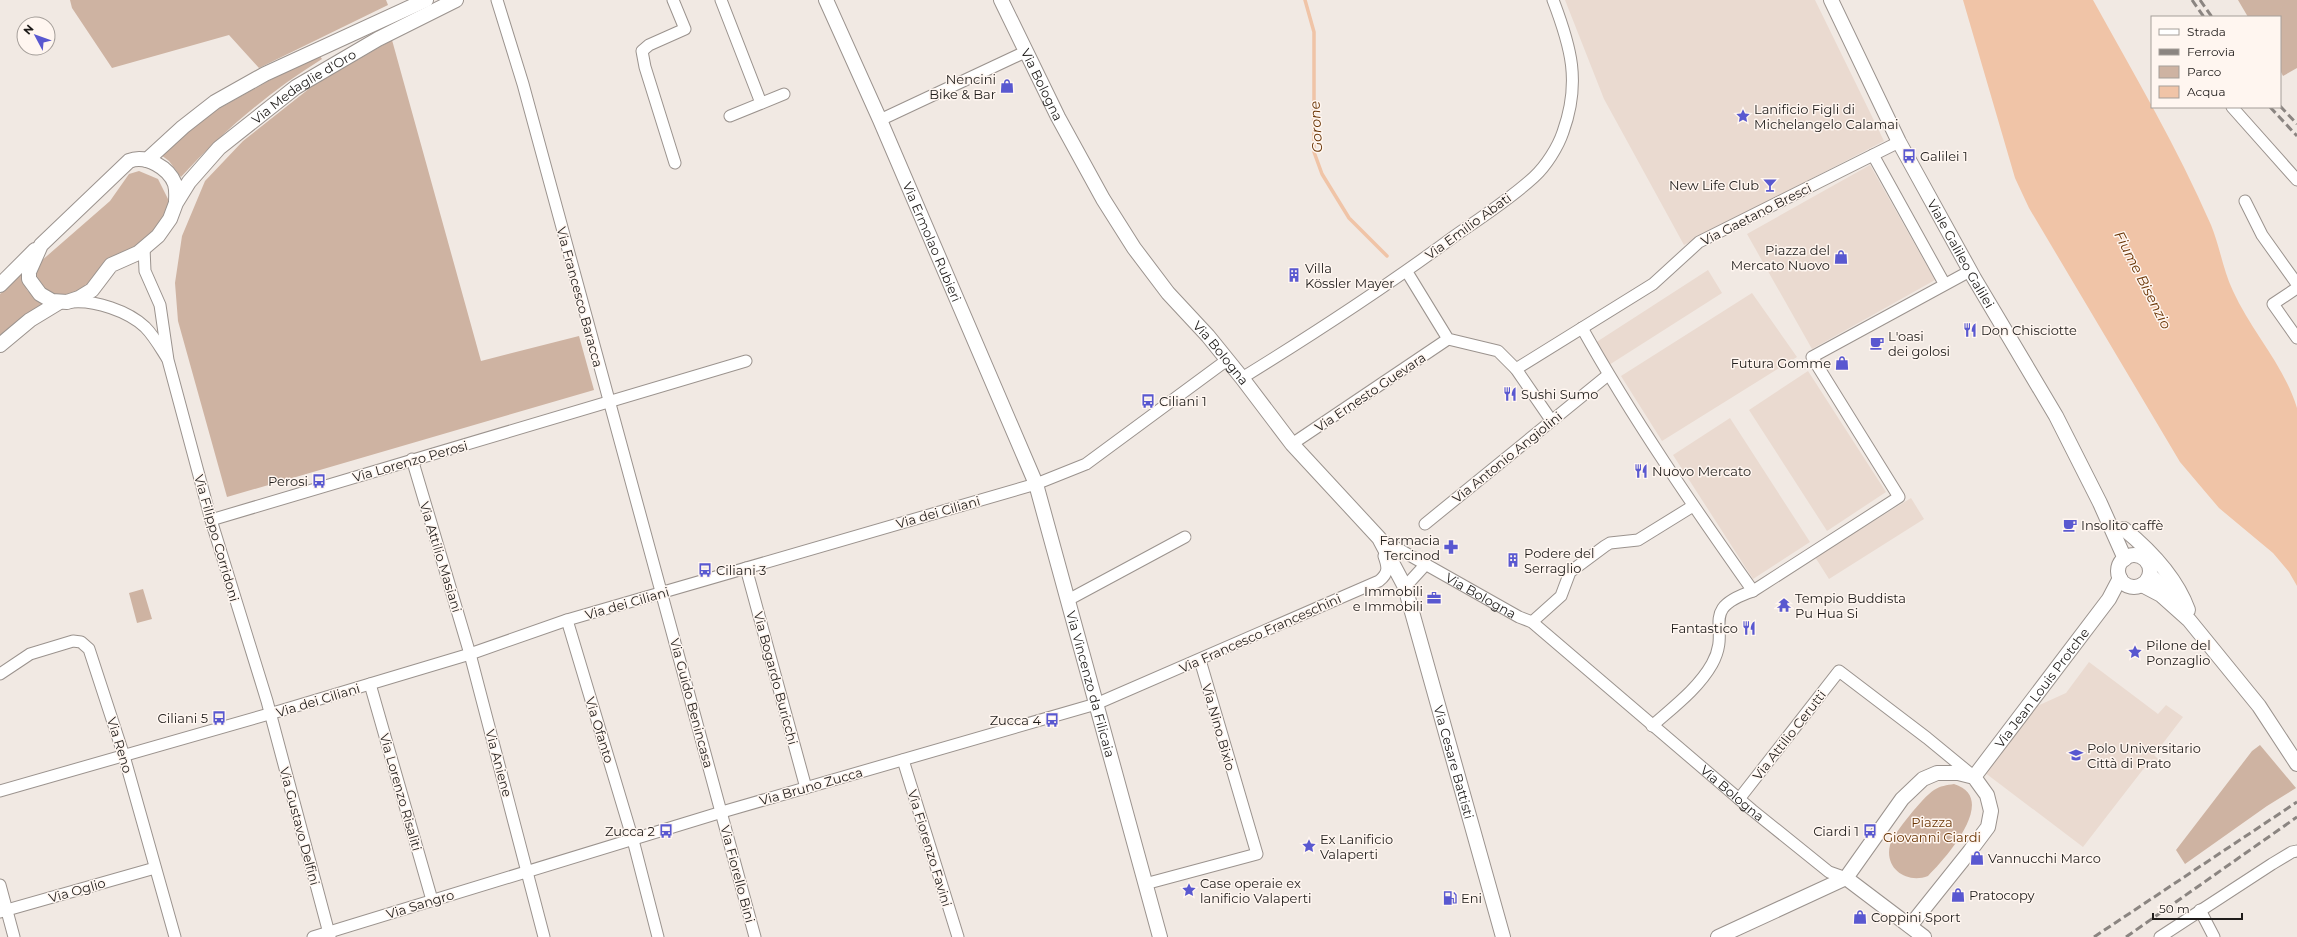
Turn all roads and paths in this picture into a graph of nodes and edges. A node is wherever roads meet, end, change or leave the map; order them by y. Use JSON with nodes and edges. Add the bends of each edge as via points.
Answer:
{"nodes":[{"id":1,"x":426,"y":0,"type":"edge"},
{"id":2,"x":456,"y":0,"type":"edge"},
{"id":3,"x":497,"y":0,"type":"edge"},
{"id":4,"x":673,"y":0,"type":"edge"},
{"id":5,"x":721,"y":0,"type":"edge"},
{"id":6,"x":826,"y":0,"type":"edge"},
{"id":7,"x":1001,"y":0,"type":"edge"},
{"id":8,"x":1553,"y":0,"type":"edge"},
{"id":9,"x":1831,"y":0,"type":"edge"},
{"id":10,"x":1025,"y":52,"type":"junction"},
{"id":11,"x":784,"y":94,"type":"dead end"},
{"id":12,"x":761,"y":103,"type":"junction"},
{"id":13,"x":2233,"y":108,"type":"edge"},
{"id":14,"x":730,"y":116,"type":"dead end"},
{"id":15,"x":880,"y":120,"type":"junction"},
{"id":16,"x":1899,"y":142,"type":"junction"},
{"id":17,"x":1873,"y":156,"type":"junction"},
{"id":18,"x":147,"y":160,"type":"junction"},
{"id":19,"x":675,"y":163,"type":"dead end"},
{"id":20,"x":2297,"y":180,"type":"edge"},
{"id":21,"x":2245,"y":201,"type":"dead end"},
{"id":22,"x":176,"y":203,"type":"junction"},
{"id":23,"x":41,"y":245,"type":"junction"},
{"id":24,"x":144,"y":248,"type":"junction"},
{"id":25,"x":1970,"y":271,"type":"junction"},
{"id":26,"x":1407,"y":272,"type":"junction"},
{"id":27,"x":1944,"y":283,"type":"junction"},
{"id":28,"x":2297,"y":284,"type":"edge"},
{"id":29,"x":0,"y":285,"type":"edge"},
{"id":30,"x":2297,"y":288,"type":"edge"},
{"id":31,"x":62,"y":302,"type":"junction"},
{"id":32,"x":1582,"y":328,"type":"junction"},
{"id":33,"x":2297,"y":338,"type":"edge"},
{"id":34,"x":1448,"y":339,"type":"junction"},
{"id":35,"x":0,"y":345,"type":"edge"},
{"id":36,"x":168,"y":360,"type":"junction"},
{"id":37,"x":1227,"y":360,"type":"junction"},
{"id":38,"x":746,"y":361,"type":"dead end"},
{"id":39,"x":1516,"y":370,"type":"junction"},
{"id":40,"x":1608,"y":375,"type":"junction"},
{"id":41,"x":1242,"y":378,"type":"junction"},
{"id":42,"x":608,"y":403,"type":"junction"},
{"id":43,"x":1551,"y":420,"type":"junction"},
{"id":44,"x":1292,"y":444,"type":"junction"},
{"id":45,"x":412,"y":459,"type":"junction"},
{"id":46,"x":1036,"y":484,"type":"junction"},
{"id":47,"x":2100,"y":503,"type":"junction"},
{"id":48,"x":1693,"y":506,"type":"junction"},
{"id":49,"x":211,"y":520,"type":"junction"},
{"id":50,"x":1425,"y":524,"type":"dead end"},
{"id":51,"x":2124,"y":530,"type":"junction"},
{"id":52,"x":1186,"y":537,"type":"dead end"},
{"id":53,"x":1379,"y":538,"type":"junction"},
{"id":54,"x":2131,"y":557,"type":"junction"},
{"id":55,"x":1426,"y":564,"type":"junction"},
{"id":56,"x":746,"y":568,"type":"junction"},
{"id":57,"x":2136,"y":581,"type":"junction"},
{"id":58,"x":1405,"y":587,"type":"junction"},
{"id":59,"x":1753,"y":591,"type":"junction"},
{"id":60,"x":662,"y":594,"type":"junction"},
{"id":61,"x":1068,"y":600,"type":"junction"},
{"id":62,"x":2188,"y":615,"type":"junction"},
{"id":63,"x":567,"y":620,"type":"junction"},
{"id":64,"x":1532,"y":622,"type":"junction"},
{"id":65,"x":470,"y":654,"type":"junction"},
{"id":66,"x":1200,"y":660,"type":"junction"},
{"id":67,"x":0,"y":674,"type":"edge"},
{"id":68,"x":370,"y":684,"type":"junction"},
{"id":69,"x":1096,"y":704,"type":"junction"},
{"id":70,"x":270,"y":714,"type":"junction"},
{"id":71,"x":1652,"y":726,"type":"junction"},
{"id":72,"x":124,"y":756,"type":"junction"},
{"id":73,"x":903,"y":760,"type":"junction"},
{"id":74,"x":2297,"y":764,"type":"edge"},
{"id":75,"x":1974,"y":777,"type":"junction"},
{"id":76,"x":806,"y":788,"type":"junction"},
{"id":77,"x":0,"y":791,"type":"edge"},
{"id":78,"x":1739,"y":799,"type":"junction"},
{"id":79,"x":722,"y":812,"type":"junction"},
{"id":80,"x":633,"y":840,"type":"junction"},
{"id":81,"x":2297,"y":851,"type":"edge"},
{"id":82,"x":155,"y":868,"type":"junction"},
{"id":83,"x":527,"y":871,"type":"junction"},
{"id":84,"x":1846,"y":878,"type":"junction"},
{"id":85,"x":1145,"y":884,"type":"junction"},
{"id":86,"x":0,"y":885,"type":"edge"},
{"id":87,"x":432,"y":900,"type":"junction"},
{"id":88,"x":2200,"y":910,"type":"junction"},
{"id":89,"x":3,"y":911,"type":"edge"},
{"id":90,"x":1910,"y":926,"type":"junction"},
{"id":91,"x":330,"y":935,"type":"edge"},
{"id":92,"x":14,"y":937,"type":"edge"},
{"id":93,"x":175,"y":937,"type":"edge"},
{"id":94,"x":313,"y":937,"type":"edge"},
{"id":95,"x":544,"y":937,"type":"edge"},
{"id":96,"x":658,"y":937,"type":"edge"},
{"id":97,"x":755,"y":937,"type":"edge"},
{"id":98,"x":958,"y":937,"type":"edge"},
{"id":99,"x":1160,"y":937,"type":"edge"},
{"id":100,"x":1503,"y":937,"type":"edge"},
{"id":101,"x":1718,"y":937,"type":"edge"},
{"id":102,"x":1924,"y":937,"type":"edge"},
{"id":103,"x":2160,"y":937,"type":"edge"},
{"id":104,"x":2214,"y":937,"type":"edge"}],
"edges":[{"from":1,"to":18,"type":"street","name":"Via Medaglie d'Oro","via":[[265,74],[216,102],[183,127]]},
{"from":2,"to":22,"type":"street","name":"Via Medaglie d'Oro","via":[[378,39],[296,87],[219,148],[201,166]]},
{"from":3,"to":42,"type":"street","name":"Via Francesco Baracca","via":[[523,84]]},
{"from":4,"to":19,"type":"street","via":[[685,29],[649,45],[642,51]]},
{"from":5,"to":12,"type":"street"},
{"from":6,"to":15,"type":"street","name":"Via Ermolao Rubieri"},
{"from":7,"to":10,"type":"street","name":"Via Bologna"},
{"from":8,"to":26,"type":"street","name":"Via Emilio Abati","via":[[1572,55],[1574,83],[1563,133],[1535,177]]},
{"from":9,"to":16,"type":"street","name":"Viale Galileo Galilei"},
{"from":10,"to":15,"type":"street"},
{"from":10,"to":37,"type":"street","name":"Via Bologna","via":[[1061,124],[1134,248],[1168,293]]},
{"from":11,"to":12,"type":"street"},
{"from":12,"to":14,"type":"street"},
{"from":13,"to":20,"type":"street"},
{"from":15,"to":46,"type":"street","name":"Via Ermolao Rubieri"},
{"from":16,"to":17,"type":"street","name":"Via Gaetano Bresci"},
{"from":16,"to":25,"type":"street","name":"Viale Galileo Galilei"},
{"from":17,"to":27,"type":"street"},
{"from":17,"to":32,"type":"street","name":"Via Gaetano Bresci","via":[[1699,242],[1653,284]]},
{"from":18,"to":22,"type":"street","via":[[164,170],[173,180]]},
{"from":18,"to":23,"type":"street","via":[[129,161]]},
{"from":21,"to":28,"type":"street","via":[[2262,235]]},
{"from":22,"to":24,"type":"street","name":"Via Medaglie d'Oro","via":[[164,228]]},
{"from":23,"to":29,"type":"street"},
{"from":23,"to":31,"type":"street","via":[[32,260],[29,280],[40,294]]},
{"from":24,"to":31,"type":"street","name":"Via Medaglie d'Oro","via":[[111,265],[92,290],[79,298]]},
{"from":24,"to":36,"type":"street","name":"Via Filippo Corridoni","via":[[145,271],[160,305]]},
{"from":25,"to":27,"type":"street"},
{"from":25,"to":47,"type":"street","name":"Viale Galileo Galilei","via":[[2056,416]]},
{"from":26,"to":34,"type":"street"},
{"from":26,"to":41,"type":"street","name":"Via Emilio Abati"},
{"from":27,"to":59,"type":"street","via":[[1812,357],[1899,497]]},
{"from":30,"to":33,"type":"street","via":[[2273,304]]},
{"from":31,"to":35,"type":"street","name":"Via Medaglie d'Oro","via":[[30,320]]},
{"from":31,"to":36,"type":"street","name":"Via Filippo Corridoni","via":[[81,301],[96,304],[132,318],[154,337]]},
{"from":32,"to":39,"type":"street","name":"Via Gaetano Bresci"},
{"from":32,"to":40,"type":"street"},
{"from":34,"to":39,"type":"street","via":[[1498,351]]},
{"from":34,"to":44,"type":"street","name":"Via Ernesto Guevara"},
{"from":36,"to":49,"type":"street","name":"Via Filippo Corridoni"},
{"from":37,"to":41,"type":"street","name":"Via Bologna"},
{"from":37,"to":46,"type":"street","name":"Via dei Ciliani","via":[[1086,464]]},
{"from":38,"to":42,"type":"street","name":"Via Lorenzo Perosi"},
{"from":39,"to":43,"type":"street"},
{"from":40,"to":43,"type":"street","name":"Via Antonio Angiolini"},
{"from":40,"to":48,"type":"street"},
{"from":41,"to":44,"type":"street","name":"Via Bologna"},
{"from":42,"to":45,"type":"street","name":"Via Lorenzo Perosi"},
{"from":42,"to":60,"type":"street","name":"Via Francesco Baracca"},
{"from":43,"to":50,"type":"street","name":"Via Antonio Angiolini"},
{"from":44,"to":53,"type":"street","name":"Via Bologna"},
{"from":45,"to":49,"type":"street","name":"Via Lorenzo Perosi"},
{"from":45,"to":65,"type":"street","name":"Via Attilio Masiani"},
{"from":46,"to":56,"type":"street","name":"Via dei Ciliani"},
{"from":46,"to":61,"type":"street","name":"Via Vincenzo da Filicaia"},
{"from":47,"to":51,"type":"street"},
{"from":47,"to":54,"type":"street"},
{"from":48,"to":59,"type":"street"},
{"from":48,"to":64,"type":"street","name":"Via Bologna","via":[[1638,540],[1610,543],[1605,546],[1570,572],[1561,596]]},
{"from":49,"to":70,"type":"street","name":"Via Filippo Corridoni"},
{"from":51,"to":54,"type":"street"},
{"from":51,"to":62,"type":"street","via":[[2156,558],[2182,594]]},
{"from":52,"to":61,"type":"street"},
{"from":53,"to":55,"type":"street","name":"Via Bologna"},
{"from":53,"to":58,"type":"street","name":"Via Cesare Battisti"},
{"from":53,"to":66,"type":"street","name":"Via Francesco Franceschini","via":[[1388,569],[1386,576],[1380,581]]},
{"from":54,"to":57,"type":"street","via":[[2120,564]]},
{"from":54,"to":57,"type":"street","via":[[2148,564]]},
{"from":55,"to":58,"type":"street"},
{"from":55,"to":64,"type":"street","name":"Via Bologna"},
{"from":56,"to":60,"type":"street","name":"Via dei Ciliani"},
{"from":56,"to":76,"type":"street","name":"Via Bogardo Buricchi"},
{"from":57,"to":62,"type":"street"},
{"from":57,"to":75,"type":"street","name":"Via Jean Louis Protche","via":[[2109,598]]},
{"from":58,"to":100,"type":"street","name":"Via Cesare Battisti"},
{"from":59,"to":71,"type":"street","via":[[1729,601],[1722,607],[1718,615],[1719,645],[1712,664],[1701,681]]},
{"from":60,"to":63,"type":"street","name":"Via dei Ciliani"},
{"from":60,"to":79,"type":"street","name":"Via Guido Benincasa"},
{"from":61,"to":69,"type":"street","name":"Via Vincenzo da Filicaia"},
{"from":62,"to":74,"type":"street","via":[[2259,706]]},
{"from":63,"to":65,"type":"street","name":"Via dei Ciliani"},
{"from":63,"to":80,"type":"street","name":"Via Ofanto"},
{"from":64,"to":71,"type":"street","name":"Via Bologna"},
{"from":65,"to":68,"type":"street","name":"Via dei Ciliani"},
{"from":65,"to":83,"type":"street","name":"Via Aniene"},
{"from":66,"to":69,"type":"street","name":"Via Francesco Franceschini"},
{"from":66,"to":85,"type":"street","name":"Via Nino Bixio","via":[[1257,854]]},
{"from":67,"to":72,"type":"street","name":"Via Reno","via":[[30,654],[73,641],[81,642],[89,649]]},
{"from":68,"to":70,"type":"street","name":"Via dei Ciliani"},
{"from":68,"to":87,"type":"street","name":"Via Lorenzo Risaliti"},
{"from":69,"to":73,"type":"street","name":"Via Bruno Zucca"},
{"from":69,"to":85,"type":"street","name":"Via Vincenzo da Filicaia"},
{"from":70,"to":72,"type":"street","name":"Via dei Ciliani"},
{"from":70,"to":91,"type":"street","name":"Via Gustavo Delfini"},
{"from":71,"to":78,"type":"street","name":"Via Bologna"},
{"from":72,"to":77,"type":"street","name":"Via dei Ciliani"},
{"from":72,"to":82,"type":"street","name":"Via Reno"},
{"from":73,"to":76,"type":"street","name":"Via Bruno Zucca"},
{"from":73,"to":98,"type":"street","name":"Via Fiorenzo Favini"},
{"from":75,"to":78,"type":"street","name":"Via Attilio Cerutti","via":[[1839,671]]},
{"from":75,"to":84,"type":"street","via":[[1958,773],[1937,773],[1923,779],[1902,799]]},
{"from":75,"to":90,"type":"street","via":[[1987,795],[1991,811],[1988,826]]},
{"from":76,"to":79,"type":"street","name":"Via Bruno Zucca"},
{"from":78,"to":84,"type":"street","name":"Via Bologna","via":[[1829,872]]},
{"from":79,"to":80,"type":"street","name":"Via Bruno Zucca"},
{"from":79,"to":97,"type":"street","name":"Via Fiorello Bini"},
{"from":80,"to":83,"type":"street","name":"Via Bruno Zucca"},
{"from":80,"to":96,"type":"street","name":"Via Ofanto"},
{"from":81,"to":88,"type":"street"},
{"from":82,"to":89,"type":"street","name":"Via Oglio"},
{"from":82,"to":93,"type":"street","name":"Via Reno"},
{"from":83,"to":87,"type":"street","name":"Via Sangro"},
{"from":83,"to":95,"type":"street","name":"Via Aniene"},
{"from":84,"to":90,"type":"street"},
{"from":84,"to":101,"type":"street"},
{"from":85,"to":99,"type":"street","name":"Via Vincenzo da Filicaia"},
{"from":86,"to":89,"type":"street"},
{"from":87,"to":91,"type":"street","name":"Via Sangro"},
{"from":88,"to":103,"type":"street"},
{"from":88,"to":104,"type":"street"},
{"from":89,"to":92,"type":"street"},
{"from":90,"to":102,"type":"street"},
{"from":91,"to":94,"type":"street","name":"Via Sangro"}]}
